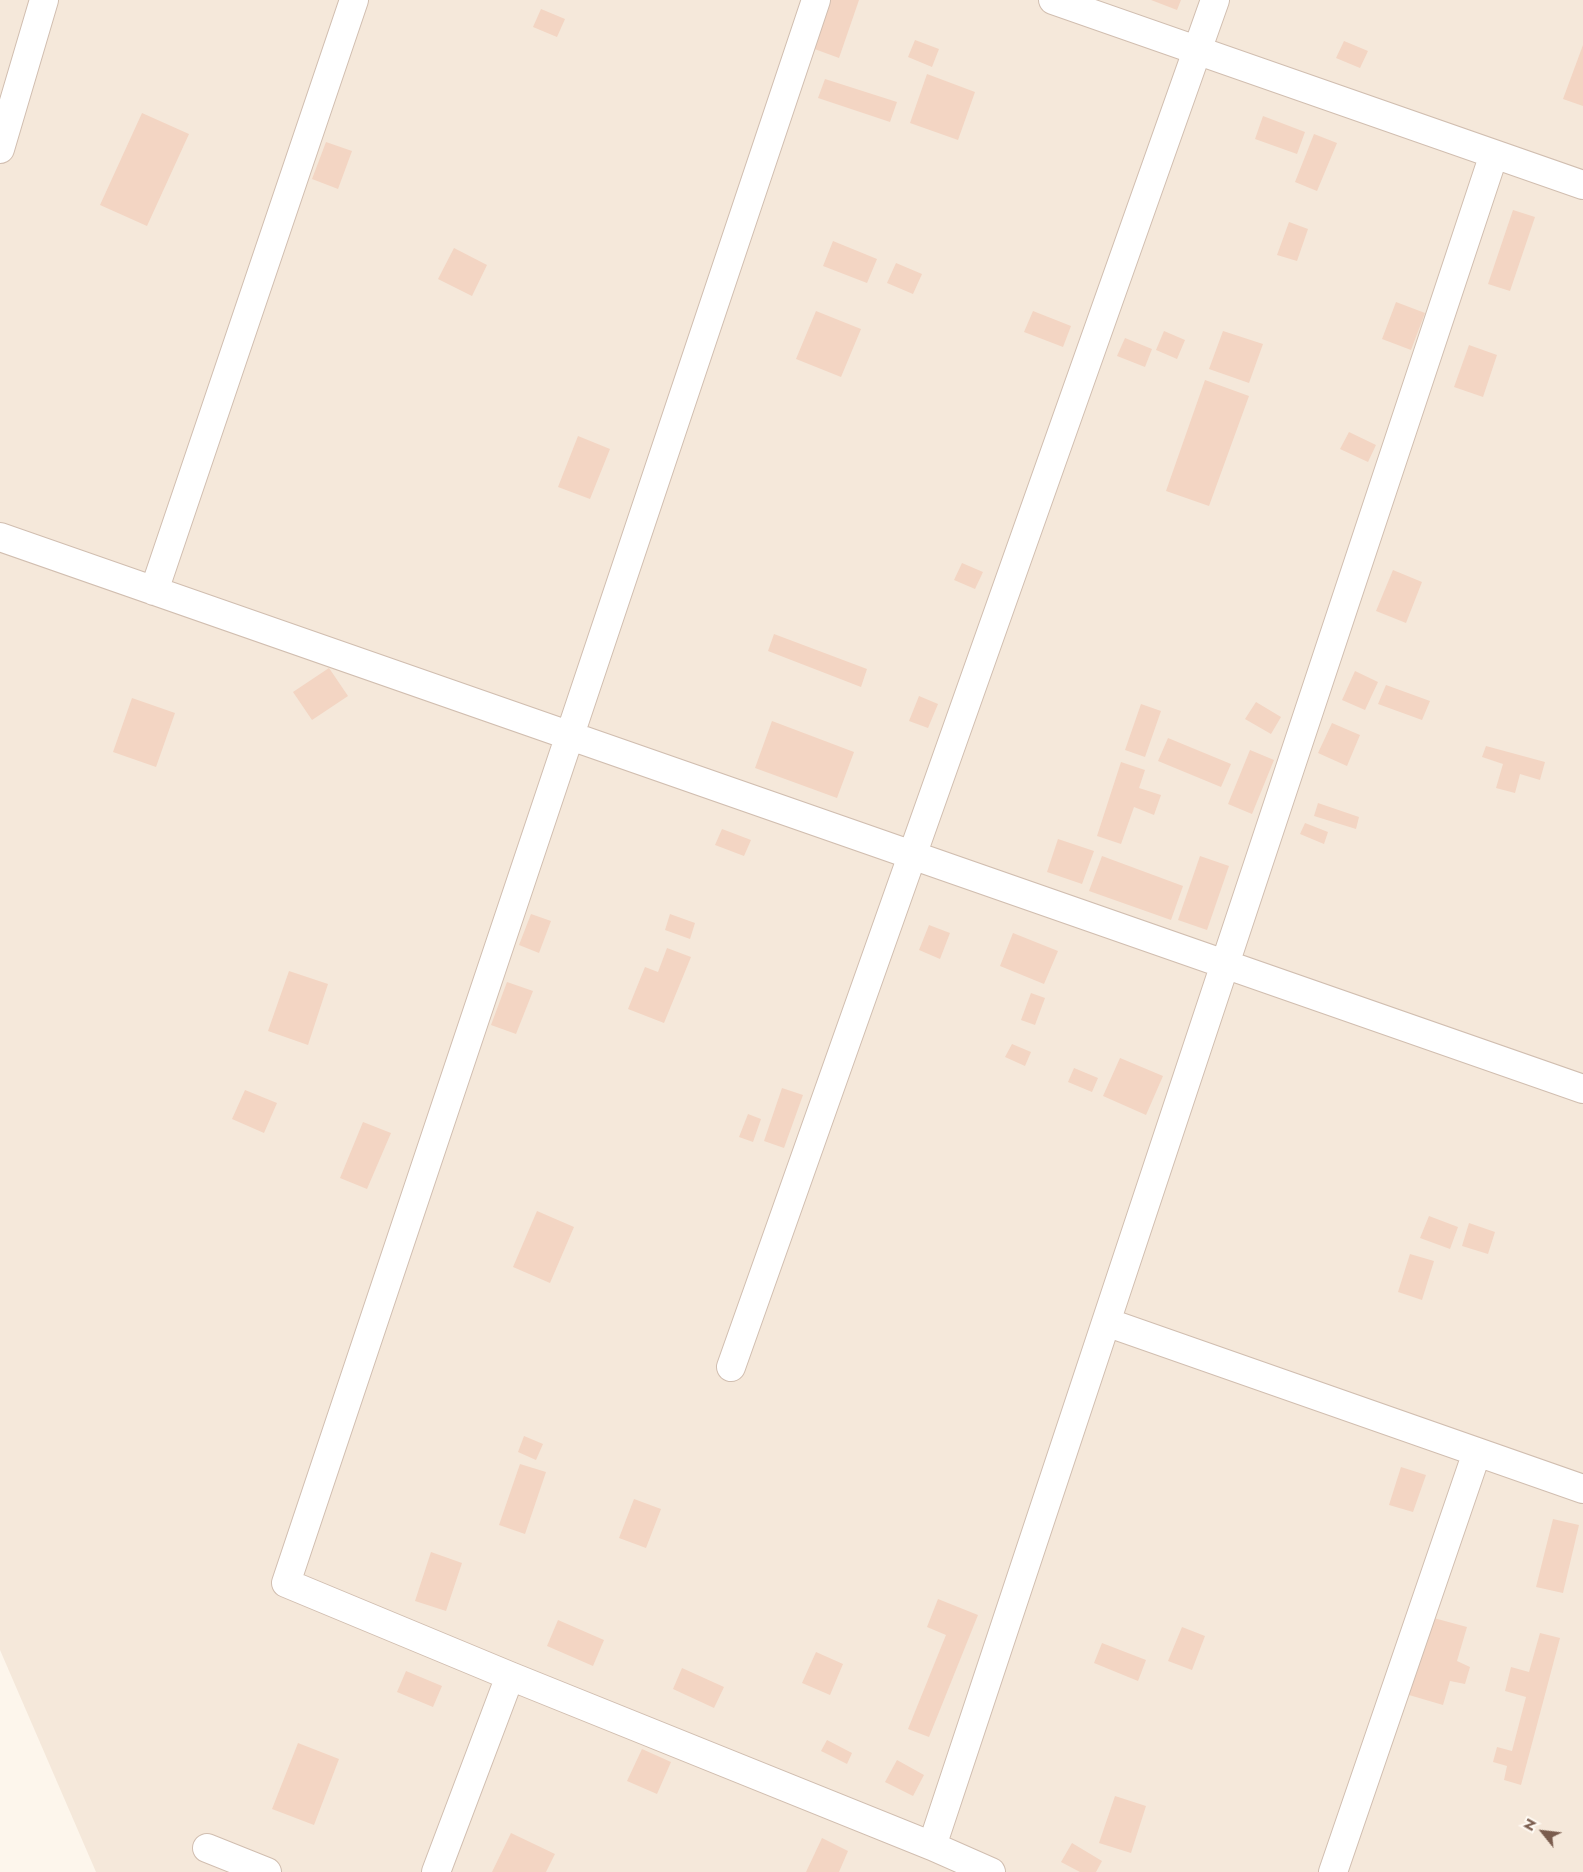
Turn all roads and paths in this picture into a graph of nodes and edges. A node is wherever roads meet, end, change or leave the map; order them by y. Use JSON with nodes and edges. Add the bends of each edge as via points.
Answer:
{"nodes":[{"id":1,"x":44,"y":0,"type":"edge"},
{"id":2,"x":354,"y":0,"type":"edge"},
{"id":3,"x":816,"y":0,"type":"edge"},
{"id":4,"x":1053,"y":0,"type":"edge"},
{"id":5,"x":1215,"y":0,"type":"edge"},
{"id":6,"x":1198,"y":51,"type":"junction"},
{"id":7,"x":0,"y":148,"type":"edge"},
{"id":8,"x":1494,"y":154,"type":"junction"},
{"id":9,"x":1583,"y":184,"type":"edge"},
{"id":10,"x":0,"y":537,"type":"edge"},
{"id":11,"x":154,"y":591,"type":"junction"},
{"id":12,"x":570,"y":735,"type":"junction"},
{"id":13,"x":913,"y":855,"type":"junction"},
{"id":14,"x":1225,"y":964,"type":"junction"},
{"id":15,"x":1583,"y":1089,"type":"edge"},
{"id":16,"x":1106,"y":1322,"type":"junction"},
{"id":17,"x":731,"y":1367,"type":"dead end"},
{"id":18,"x":1477,"y":1452,"type":"junction"},
{"id":19,"x":1583,"y":1489,"type":"edge"},
{"id":20,"x":510,"y":1676,"type":"junction"},
{"id":21,"x":932,"y":1846,"type":"junction"},
{"id":22,"x":207,"y":1848,"type":"dead end"},
{"id":23,"x":267,"y":1872,"type":"edge"},
{"id":24,"x":436,"y":1872,"type":"edge"},
{"id":25,"x":991,"y":1872,"type":"edge"},
{"id":26,"x":1333,"y":1872,"type":"edge"}],
"edges":[{"from":1,"to":7,"type":"street"},
{"from":2,"to":11,"type":"street"},
{"from":3,"to":12,"type":"street"},
{"from":4,"to":6,"type":"street"},
{"from":5,"to":6,"type":"street"},
{"from":6,"to":8,"type":"street"},
{"from":6,"to":13,"type":"street"},
{"from":8,"to":9,"type":"street"},
{"from":8,"to":14,"type":"street"},
{"from":10,"to":11,"type":"street"},
{"from":11,"to":12,"type":"street"},
{"from":12,"to":13,"type":"street"},
{"from":12,"to":20,"type":"street","via":[[286,1583]]},
{"from":13,"to":14,"type":"street"},
{"from":13,"to":17,"type":"street"},
{"from":14,"to":15,"type":"street"},
{"from":14,"to":16,"type":"street"},
{"from":16,"to":18,"type":"street"},
{"from":16,"to":21,"type":"street"},
{"from":18,"to":19,"type":"street"},
{"from":18,"to":26,"type":"street"},
{"from":20,"to":21,"type":"street"},
{"from":20,"to":24,"type":"street"},
{"from":21,"to":25,"type":"street"},
{"from":22,"to":23,"type":"street"}]}
